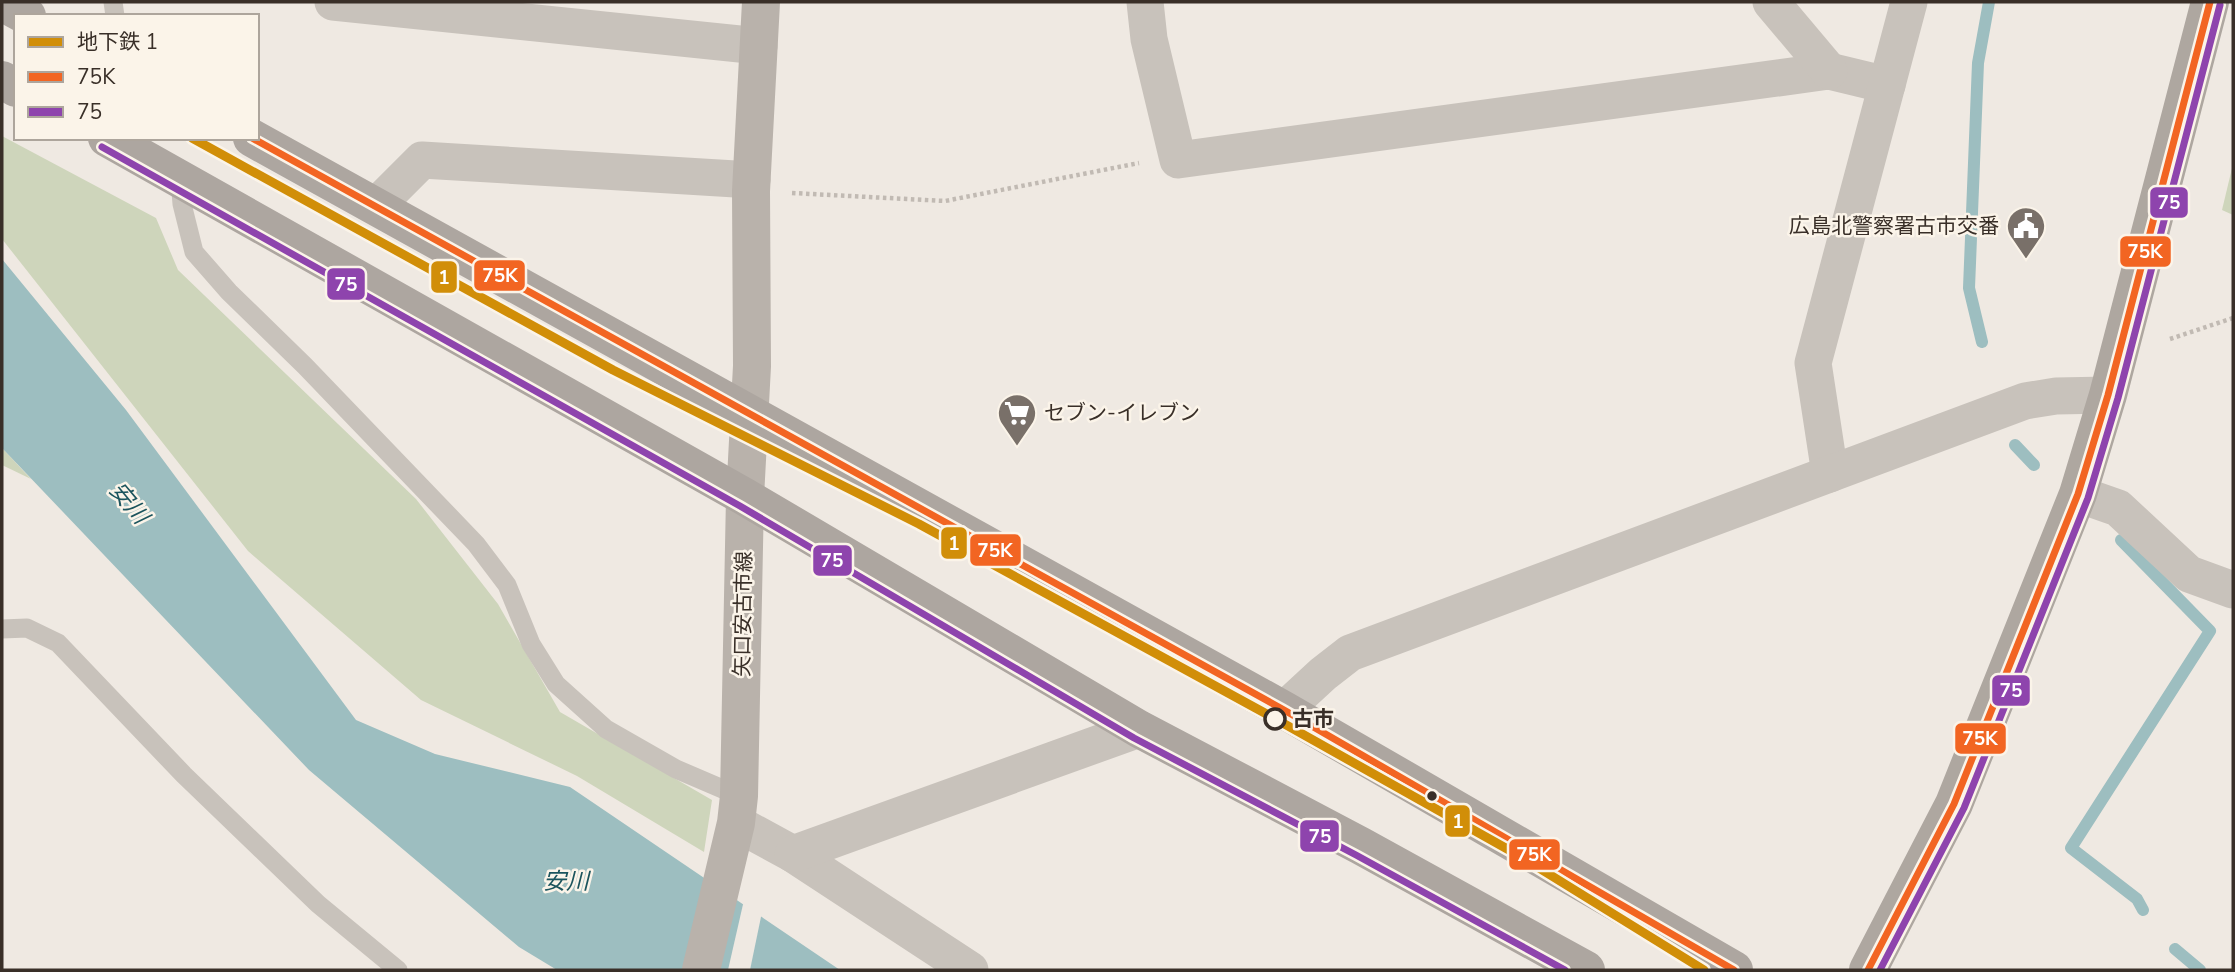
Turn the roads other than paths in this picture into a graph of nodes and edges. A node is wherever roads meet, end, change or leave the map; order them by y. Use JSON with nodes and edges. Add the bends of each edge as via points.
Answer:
{"nodes":[{"id":1,"x":2,"y":2,"type":"edge"},
{"id":2,"x":333,"y":2,"type":"edge"},
{"id":3,"x":761,"y":2,"type":"edge"},
{"id":4,"x":1145,"y":2,"type":"edge"},
{"id":5,"x":1771,"y":2,"type":"edge"},
{"id":6,"x":1909,"y":2,"type":"edge"},
{"id":7,"x":2210,"y":2,"type":"edge"},
{"id":8,"x":23,"y":14,"type":"edge"},
{"id":9,"x":759,"y":46,"type":"junction"},
{"id":10,"x":1829,"y":71,"type":"junction"},
{"id":11,"x":1887,"y":85,"type":"junction"},
{"id":12,"x":256,"y":140,"type":"edge"},
{"id":13,"x":120,"y":145,"type":"edge"},
{"id":14,"x":180,"y":178,"type":"junction"},
{"id":15,"x":752,"y":185,"type":"junction"},
{"id":16,"x":376,"y":206,"type":"junction"},
{"id":17,"x":2108,"y":395,"type":"junction"},
{"id":18,"x":749,"y":413,"type":"junction"},
{"id":19,"x":1830,"y":474,"type":"junction"},
{"id":20,"x":2078,"y":494,"type":"junction"},
{"id":21,"x":744,"y":497,"type":"junction"},
{"id":22,"x":2233,"y":590,"type":"edge"},
{"id":23,"x":2,"y":629,"type":"edge"},
{"id":24,"x":1284,"y":710,"type":"junction"},
{"id":25,"x":1139,"y":729,"type":"junction"},
{"id":26,"x":735,"y":822,"type":"junction"},
{"id":27,"x":793,"y":854,"type":"junction"},
{"id":28,"x":398,"y":970,"type":"edge"},
{"id":29,"x":701,"y":970,"type":"edge"},
{"id":30,"x":970,"y":970,"type":"edge"},
{"id":31,"x":1586,"y":970,"type":"edge"},
{"id":32,"x":1734,"y":970,"type":"edge"},
{"id":33,"x":1868,"y":970,"type":"edge"}],
"edges":[{"from":1,"to":8,"type":"main road"},
{"from":2,"to":9,"type":"street"},
{"from":3,"to":9,"type":"main road","name":"矢口安古市線"},
{"from":4,"to":10,"type":"street","via":[[1149,39],[1178,160]]},
{"from":5,"to":10,"type":"street"},
{"from":6,"to":11,"type":"street"},
{"from":7,"to":17,"type":"highway"},
{"from":9,"to":15,"type":"main road","name":"矢口安古市線"},
{"from":10,"to":11,"type":"street"},
{"from":11,"to":19,"type":"street","via":[[1813,363]]},
{"from":12,"to":16,"type":"main road"},
{"from":13,"to":14,"type":"main road"},
{"from":14,"to":21,"type":"main road"},
{"from":14,"to":26,"type":"lane","via":[[194,252],[476,544],[507,584],[531,644],[556,684],[606,729],[676,769]]},
{"from":15,"to":16,"type":"street","via":[[422,160]]},
{"from":15,"to":18,"type":"main road","name":"矢口安古市線"},
{"from":16,"to":18,"type":"main road"},
{"from":17,"to":19,"type":"street","via":[[2025,401]]},
{"from":17,"to":20,"type":"highway"},
{"from":18,"to":21,"type":"main road","name":"矢口安古市線"},
{"from":18,"to":24,"type":"main road"},
{"from":19,"to":24,"type":"street","via":[[1350,653]]},
{"from":20,"to":22,"type":"street","via":[[2118,508],[2189,574]]},
{"from":20,"to":33,"type":"highway","via":[[1954,804]]},
{"from":21,"to":25,"type":"main road"},
{"from":21,"to":26,"type":"main road","name":"矢口安古市線"},
{"from":23,"to":28,"type":"lane","via":[[27,628],[58,643],[184,775],[318,904]]},
{"from":24,"to":32,"type":"main road"},
{"from":25,"to":27,"type":"street"},
{"from":25,"to":31,"type":"main road"},
{"from":26,"to":27,"type":"street"},
{"from":26,"to":29,"type":"main road","name":"矢口安古市線"},
{"from":27,"to":30,"type":"street"}]}
